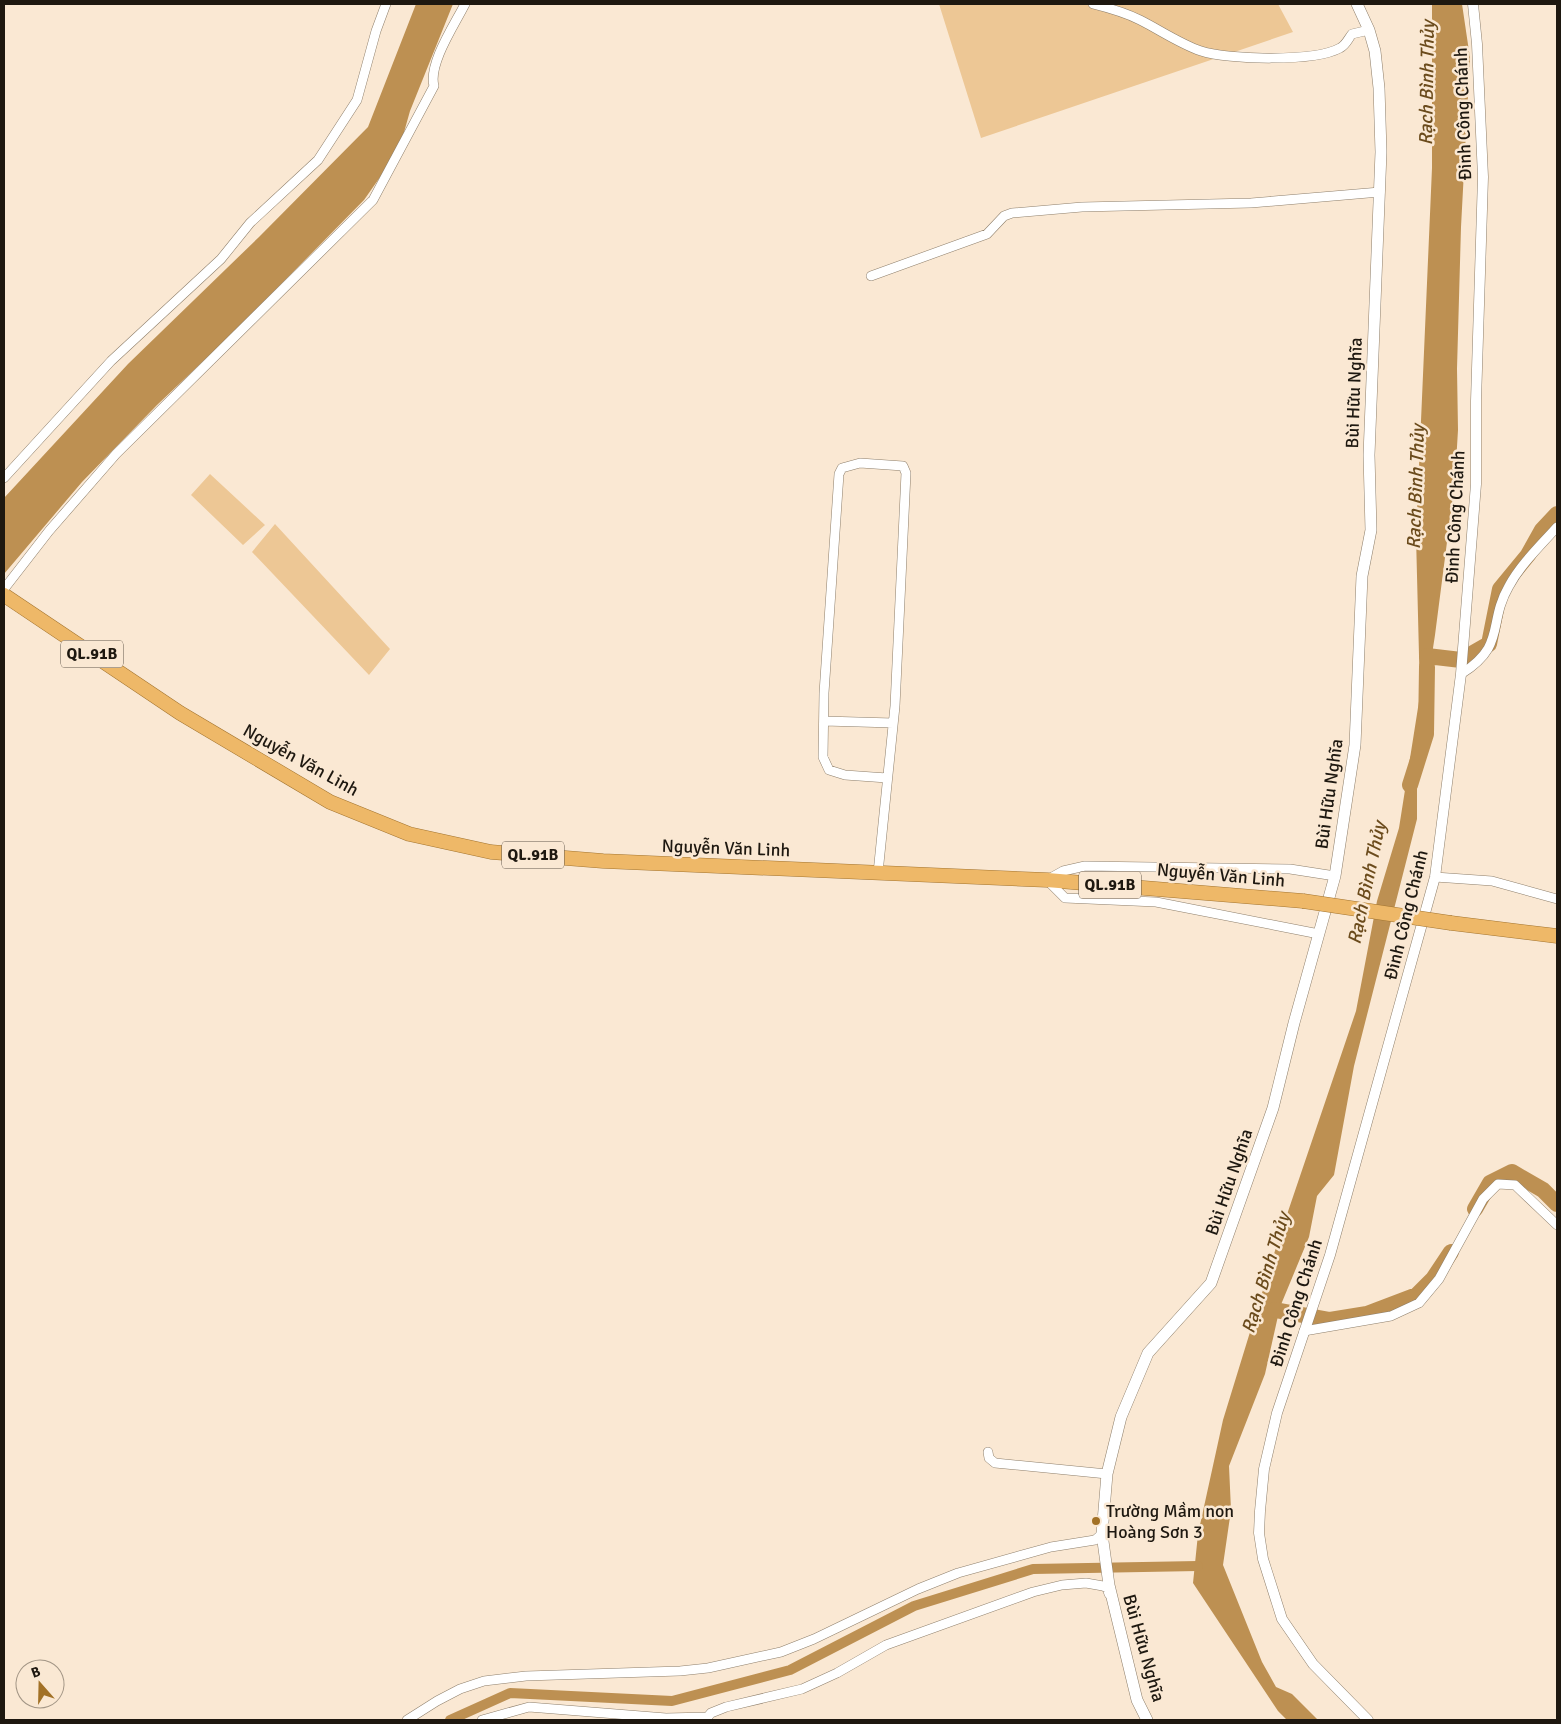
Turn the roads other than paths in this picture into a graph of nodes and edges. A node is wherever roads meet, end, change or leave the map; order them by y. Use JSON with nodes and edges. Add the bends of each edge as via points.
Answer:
{"nodes":[{"id":1,"x":386,"y":4,"type":"edge"},
{"id":2,"x":465,"y":4,"type":"edge"},
{"id":3,"x":1093,"y":4,"type":"edge"},
{"id":4,"x":1357,"y":4,"type":"edge"},
{"id":5,"x":1473,"y":4,"type":"edge"},
{"id":6,"x":1370,"y":30,"type":"junction"},
{"id":7,"x":1380,"y":192,"type":"junction"},
{"id":8,"x":871,"y":276,"type":"dead end"},
{"id":9,"x":4,"y":478,"type":"edge"},
{"id":10,"x":1557,"y":527,"type":"edge"},
{"id":11,"x":4,"y":589,"type":"edge"},
{"id":12,"x":4,"y":595,"type":"edge"},
{"id":13,"x":1461,"y":669,"type":"junction"},
{"id":14,"x":824,"y":721,"type":"junction"},
{"id":15,"x":893,"y":723,"type":"junction"},
{"id":16,"x":888,"y":778,"type":"junction"},
{"id":17,"x":878,"y":873,"type":"junction"},
{"id":18,"x":1335,"y":876,"type":"junction"},
{"id":19,"x":1435,"y":877,"type":"junction"},
{"id":20,"x":1048,"y":880,"type":"junction"},
{"id":21,"x":1557,"y":899,"type":"edge"},
{"id":22,"x":1319,"y":934,"type":"junction"},
{"id":23,"x":1557,"y":936,"type":"edge"},
{"id":24,"x":1557,"y":1225,"type":"edge"},
{"id":25,"x":1304,"y":1329,"type":"junction"},
{"id":26,"x":988,"y":1452,"type":"dead end"},
{"id":27,"x":1107,"y":1474,"type":"junction"},
{"id":28,"x":1102,"y":1539,"type":"junction"},
{"id":29,"x":1112,"y":1600,"type":"junction"},
{"id":30,"x":706,"y":1719,"type":"edge"},
{"id":31,"x":407,"y":1720,"type":"edge"},
{"id":32,"x":482,"y":1720,"type":"edge"},
{"id":33,"x":1147,"y":1720,"type":"edge"},
{"id":34,"x":1368,"y":1720,"type":"edge"}],
"edges":[{"from":1,"to":9,"type":"street","via":[[373,38],[357,100],[318,160],[250,223],[221,259],[111,361]]},
{"from":2,"to":11,"type":"street","via":[[439,54],[432,78],[434,86],[374,200],[116,454]]},
{"from":3,"to":6,"type":"street","via":[[1137,19],[1192,47],[1224,56],[1314,55],[1337,50],[1352,34]]},
{"from":4,"to":6,"type":"main road","name":"Bùi Hữu Nghĩa"},
{"from":5,"to":13,"type":"street","name":"Đinh Công Chánh","via":[[1478,44],[1483,177],[1476,484]]},
{"from":6,"to":7,"type":"main road","name":"Bùi Hữu Nghĩa","via":[[1379,88]]},
{"from":7,"to":8,"type":"street","via":[[1252,202],[1082,207],[1012,213],[1004,216],[987,234]]},
{"from":7,"to":18,"type":"main road","name":"Bùi Hữu Nghĩa","via":[[1369,445],[1371,530],[1362,576],[1354,745]]},
{"from":10,"to":13,"type":"street","via":[[1508,588],[1495,636],[1482,658]]},
{"from":12,"to":17,"type":"highway","name":"Nguyễn Văn Linh","number":"QL.91B","via":[[180,713],[330,802],[409,834],[491,852],[594,861]]},
{"from":13,"to":19,"type":"street","name":"Đinh Công Chánh"},
{"from":14,"to":15,"type":"street"},
{"from":14,"to":15,"type":"street","via":[[839,474],[842,468],[860,463],[903,466],[906,473]]},
{"from":14,"to":16,"type":"street","via":[[823,758],[829,770],[845,775]]},
{"from":15,"to":16,"type":"street"},
{"from":16,"to":17,"type":"street"},
{"from":17,"to":20,"type":"highway","name":"Nguyễn Văn Linh","number":"QL.91B"},
{"from":18,"to":20,"type":"street","via":[[1290,869],[1086,866],[1063,871]]},
{"from":18,"to":22,"type":"main road","name":"Bùi Hữu Nghĩa"},
{"from":19,"to":21,"type":"street","via":[[1492,881]]},
{"from":19,"to":25,"type":"street","name":"Đinh Công Chánh","via":[[1333,1245]]},
{"from":20,"to":22,"type":"street","via":[[1065,898],[1156,902]]},
{"from":20,"to":23,"type":"highway","name":"Nguyễn Văn Linh","number":"QL.91B","bridge":true,"via":[[1303,901]]},
{"from":22,"to":27,"type":"main road","name":"Bùi Hữu Nghĩa","via":[[1273,1108],[1211,1283],[1148,1353],[1121,1417]]},
{"from":24,"to":25,"type":"street","via":[[1515,1185],[1498,1184],[1483,1199],[1439,1279],[1419,1304],[1391,1316]]},
{"from":25,"to":34,"type":"street","name":"Đinh Công Chánh","via":[[1277,1413],[1264,1469],[1259,1533],[1263,1559],[1282,1619],[1298,1644],[1313,1664]]},
{"from":26,"to":27,"type":"street","via":[[995,1463]]},
{"from":27,"to":28,"type":"main road","name":"Bùi Hữu Nghĩa"},
{"from":28,"to":29,"type":"main road","name":"Bùi Hữu Nghĩa"},
{"from":28,"to":31,"type":"street","via":[[1051,1547],[958,1573],[886,1603],[814,1640],[766,1656],[680,1671],[526,1676],[484,1681],[445,1697]]},
{"from":29,"to":30,"type":"street","via":[[1107,1588],[1094,1583],[1049,1587],[886,1646],[802,1689],[726,1707]]},
{"from":29,"to":33,"type":"main road","name":"Bùi Hữu Nghĩa","via":[[1137,1700]]},
{"from":30,"to":32,"type":"street","via":[[534,1707],[511,1710]]}]}
